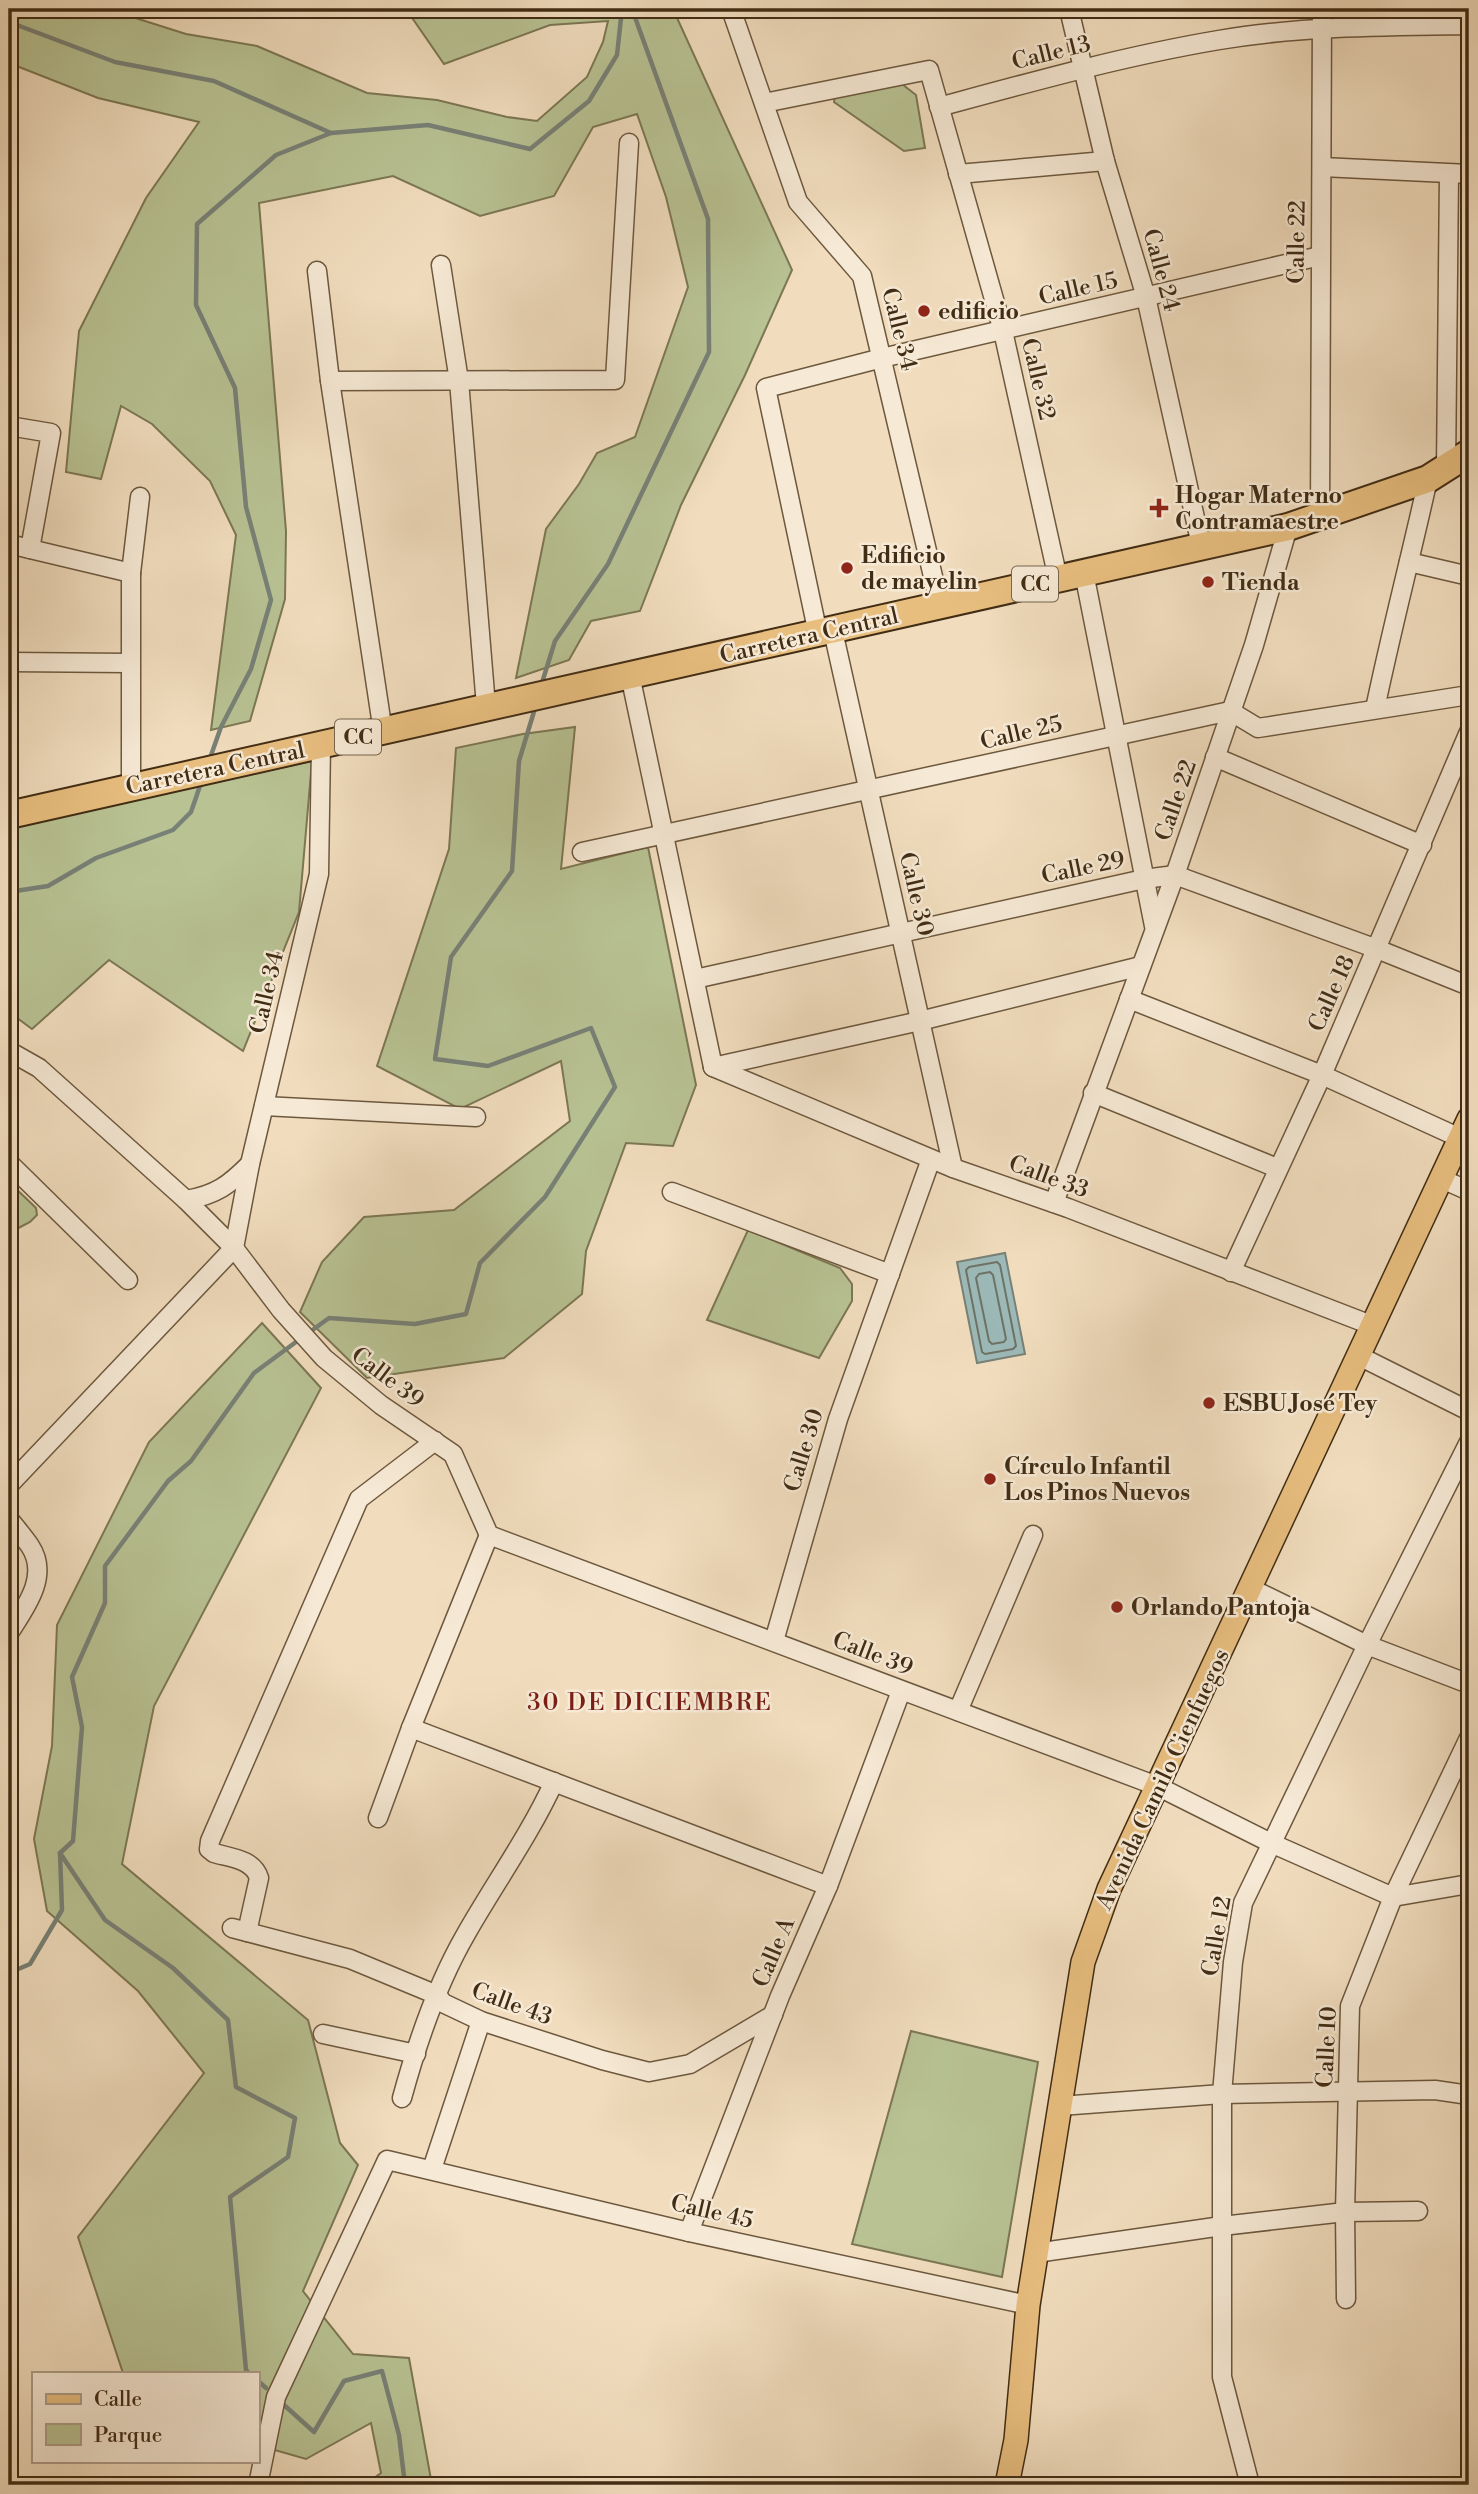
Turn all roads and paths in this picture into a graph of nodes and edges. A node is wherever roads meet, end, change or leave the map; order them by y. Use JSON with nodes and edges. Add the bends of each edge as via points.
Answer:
{"nodes":[{"id":1,"x":731,"y":9,"type":"edge"},
{"id":2,"x":1069,"y":9,"type":"edge"},
{"id":3,"x":1322,"y":9,"type":"edge"},
{"id":4,"x":1469,"y":25,"type":"edge"},
{"id":5,"x":1322,"y":29,"type":"junction"},
{"id":6,"x":1083,"y":69,"type":"junction"},
{"id":7,"x":764,"y":103,"type":"junction"},
{"id":8,"x":939,"y":107,"type":"junction"},
{"id":9,"x":629,"y":143,"type":"dead end"},
{"id":10,"x":1105,"y":161,"type":"junction"},
{"id":11,"x":1322,"y":167,"type":"junction"},
{"id":12,"x":958,"y":174,"type":"junction"},
{"id":13,"x":1449,"y":174,"type":"junction"},
{"id":14,"x":1469,"y":174,"type":"edge"},
{"id":15,"x":1320,"y":256,"type":"junction"},
{"id":16,"x":441,"y":265,"type":"dead end"},
{"id":17,"x":317,"y":271,"type":"dead end"},
{"id":18,"x":1146,"y":297,"type":"junction"},
{"id":19,"x":1003,"y":331,"type":"junction"},
{"id":20,"x":882,"y":358,"type":"junction"},
{"id":21,"x":330,"y":381,"type":"junction"},
{"id":22,"x":459,"y":381,"type":"junction"},
{"id":23,"x":766,"y":388,"type":"joint"},
{"id":24,"x":9,"y":426,"type":"edge"},
{"id":25,"x":1469,"y":453,"type":"edge"},
{"id":26,"x":1437,"y":474,"type":"junction"},
{"id":27,"x":140,"y":497,"type":"dead end"},
{"id":28,"x":1320,"y":518,"type":"junction"},
{"id":29,"x":1288,"y":527,"type":"junction"},
{"id":30,"x":9,"y":544,"type":"edge"},
{"id":31,"x":1201,"y":545,"type":"junction"},
{"id":32,"x":30,"y":549,"type":"junction"},
{"id":33,"x":1409,"y":562,"type":"junction"},
{"id":34,"x":131,"y":573,"type":"junction"},
{"id":35,"x":1084,"y":573,"type":"junction"},
{"id":36,"x":1469,"y":576,"type":"edge"},
{"id":37,"x":1058,"y":579,"type":"junction"},
{"id":38,"x":940,"y":606,"type":"junction"},
{"id":39,"x":825,"y":633,"type":"junction"},
{"id":40,"x":9,"y":662,"type":"edge"},
{"id":41,"x":129,"y":663,"type":"junction"},
{"id":42,"x":630,"y":675,"type":"junction"},
{"id":43,"x":1469,"y":695,"type":"edge"},
{"id":44,"x":495,"y":704,"type":"junction"},
{"id":45,"x":1376,"y":709,"type":"junction"},
{"id":46,"x":1230,"y":711,"type":"junction"},
{"id":47,"x":383,"y":732,"type":"junction"},
{"id":48,"x":1469,"y":732,"type":"edge"},
{"id":49,"x":1115,"y":736,"type":"junction"},
{"id":50,"x":321,"y":745,"type":"junction"},
{"id":51,"x":1215,"y":757,"type":"junction"},
{"id":52,"x":131,"y":787,"type":"junction"},
{"id":53,"x":869,"y":791,"type":"junction"},
{"id":54,"x":9,"y":814,"type":"edge"},
{"id":55,"x":663,"y":833,"type":"junction"},
{"id":56,"x":1422,"y":845,"type":"junction"},
{"id":57,"x":582,"y":852,"type":"dead end"},
{"id":58,"x":1175,"y":876,"type":"junction"},
{"id":59,"x":1144,"y":879,"type":"junction"},
{"id":60,"x":1154,"y":926,"type":"junction"},
{"id":61,"x":900,"y":932,"type":"junction"},
{"id":62,"x":1377,"y":949,"type":"junction"},
{"id":63,"x":1141,"y":965,"type":"junction"},
{"id":64,"x":695,"y":979,"type":"junction"},
{"id":65,"x":1469,"y":986,"type":"edge"},
{"id":66,"x":1129,"y":999,"type":"junction"},
{"id":67,"x":920,"y":1021,"type":"junction"},
{"id":68,"x":9,"y":1051,"type":"edge"},
{"id":69,"x":713,"y":1067,"type":"junction"},
{"id":70,"x":1322,"y":1074,"type":"junction"},
{"id":71,"x":1093,"y":1093,"type":"junction"},
{"id":72,"x":264,"y":1106,"type":"junction"},
{"id":73,"x":476,"y":1117,"type":"dead end"},
{"id":74,"x":1465,"y":1129,"type":"edge"},
{"id":75,"x":931,"y":1159,"type":"junction"},
{"id":76,"x":9,"y":1163,"type":"edge"},
{"id":77,"x":250,"y":1164,"type":"junction"},
{"id":78,"x":953,"y":1168,"type":"junction"},
{"id":79,"x":1277,"y":1168,"type":"junction"},
{"id":80,"x":1442,"y":1179,"type":"junction"},
{"id":81,"x":1469,"y":1191,"type":"edge"},
{"id":82,"x":672,"y":1192,"type":"dead end"},
{"id":83,"x":186,"y":1200,"type":"junction"},
{"id":84,"x":1054,"y":1203,"type":"junction"},
{"id":85,"x":234,"y":1248,"type":"junction"},
{"id":86,"x":1231,"y":1272,"type":"junction"},
{"id":87,"x":890,"y":1274,"type":"junction"},
{"id":88,"x":128,"y":1280,"type":"dead end"},
{"id":89,"x":1371,"y":1325,"type":"junction"},
{"id":90,"x":1359,"y":1356,"type":"junction"},
{"id":91,"x":1469,"y":1411,"type":"edge"},
{"id":92,"x":435,"y":1441,"type":"junction"},
{"id":93,"x":1469,"y":1443,"type":"edge"},
{"id":94,"x":9,"y":1485,"type":"edge"},
{"id":95,"x":9,"y":1519,"type":"edge"},
{"id":96,"x":489,"y":1535,"type":"junction"},
{"id":97,"x":1033,"y":1535,"type":"dead end"},
{"id":98,"x":1250,"y":1588,"type":"junction"},
{"id":99,"x":9,"y":1633,"type":"edge"},
{"id":100,"x":774,"y":1641,"type":"junction"},
{"id":101,"x":1367,"y":1645,"type":"junction"},
{"id":102,"x":1469,"y":1684,"type":"edge"},
{"id":103,"x":901,"y":1691,"type":"junction"},
{"id":104,"x":958,"y":1711,"type":"junction"},
{"id":105,"x":411,"y":1728,"type":"junction"},
{"id":106,"x":1469,"y":1738,"type":"edge"},
{"id":107,"x":554,"y":1782,"type":"junction"},
{"id":108,"x":1157,"y":1786,"type":"junction"},
{"id":109,"x":379,"y":1818,"type":"dead end"},
{"id":110,"x":1271,"y":1843,"type":"junction"},
{"id":111,"x":1469,"y":1884,"type":"edge"},
{"id":112,"x":828,"y":1886,"type":"junction"},
{"id":113,"x":1393,"y":1897,"type":"junction"},
{"id":114,"x":437,"y":1995,"type":"junction"},
{"id":115,"x":773,"y":2015,"type":"junction"},
{"id":116,"x":481,"y":2021,"type":"junction"},
{"id":117,"x":323,"y":2034,"type":"dead end"},
{"id":118,"x":416,"y":2054,"type":"junction"},
{"id":119,"x":1222,"y":2094,"type":"junction"},
{"id":120,"x":1348,"y":2094,"type":"junction"},
{"id":121,"x":1469,"y":2095,"type":"edge"},
{"id":122,"x":402,"y":2098,"type":"dead end"},
{"id":123,"x":1060,"y":2106,"type":"junction"},
{"id":124,"x":432,"y":2169,"type":"junction"},
{"id":125,"x":1418,"y":2211,"type":"dead end"},
{"id":126,"x":1345,"y":2213,"type":"junction"},
{"id":127,"x":1222,"y":2226,"type":"junction"},
{"id":128,"x":689,"y":2232,"type":"junction"},
{"id":129,"x":1036,"y":2253,"type":"junction"},
{"id":130,"x":1346,"y":2299,"type":"dead end"},
{"id":131,"x":1028,"y":2305,"type":"junction"},
{"id":132,"x":258,"y":2485,"type":"edge"},
{"id":133,"x":1007,"y":2485,"type":"edge"},
{"id":134,"x":1250,"y":2485,"type":"edge"}],
"edges":[{"from":1,"to":7,"type":"street","name":"Calle 34"},
{"from":2,"to":6,"type":"street","name":"Calle 24"},
{"from":3,"to":5,"type":"street","name":"Calle 22"},
{"from":4,"to":5,"type":"street","name":"Calle 13"},
{"from":5,"to":6,"type":"street","name":"Calle 13","via":[[1221,39]]},
{"from":5,"to":11,"type":"street","name":"Calle 22"},
{"from":6,"to":8,"type":"street","name":"Calle 13"},
{"from":6,"to":10,"type":"street","name":"Calle 24"},
{"from":7,"to":8,"type":"street","name":"Calle 32","via":[[929,70]]},
{"from":7,"to":20,"type":"street","name":"Calle 34","via":[[798,202],[862,276]]},
{"from":8,"to":12,"type":"street","name":"Calle 32"},
{"from":9,"to":22,"type":"street","via":[[615,380]]},
{"from":10,"to":12,"type":"street"},
{"from":10,"to":18,"type":"street","name":"Calle 24"},
{"from":11,"to":13,"type":"street"},
{"from":11,"to":15,"type":"street","name":"Calle 22"},
{"from":12,"to":19,"type":"street","name":"Calle 32"},
{"from":13,"to":14,"type":"street"},
{"from":13,"to":26,"type":"street"},
{"from":15,"to":18,"type":"street","name":"Calle 15"},
{"from":15,"to":28,"type":"street","name":"Calle 22"},
{"from":16,"to":22,"type":"street"},
{"from":17,"to":21,"type":"street"},
{"from":18,"to":19,"type":"street","name":"Calle 15"},
{"from":18,"to":31,"type":"street","name":"Calle 24"},
{"from":19,"to":20,"type":"street","name":"Calle 15"},
{"from":19,"to":37,"type":"street","name":"Calle 32"},
{"from":20,"to":23,"type":"street","name":"Calle 15"},
{"from":20,"to":38,"type":"street","name":"Calle 34"},
{"from":21,"to":22,"type":"street"},
{"from":21,"to":47,"type":"street"},
{"from":22,"to":44,"type":"street"},
{"from":23,"to":39,"type":"street","name":"Calle 30"},
{"from":24,"to":32,"type":"street","via":[[51,433]]},
{"from":25,"to":26,"type":"highway","name":"Carretera Central","number":"CC"},
{"from":26,"to":28,"type":"highway","name":"Carretera Central","number":"CC"},
{"from":26,"to":33,"type":"street"},
{"from":27,"to":34,"type":"street"},
{"from":28,"to":29,"type":"highway","name":"Carretera Central","number":"CC"},
{"from":29,"to":31,"type":"highway","name":"Carretera Central","number":"CC"},
{"from":29,"to":46,"type":"street","name":"Calle 22"},
{"from":30,"to":32,"type":"street"},
{"from":31,"to":35,"type":"highway","name":"Carretera Central","number":"CC"},
{"from":32,"to":34,"type":"street"},
{"from":33,"to":36,"type":"street"},
{"from":33,"to":45,"type":"street"},
{"from":34,"to":41,"type":"street"},
{"from":35,"to":37,"type":"highway","name":"Carretera Central","number":"CC"},
{"from":35,"to":49,"type":"street"},
{"from":37,"to":38,"type":"highway","name":"Carretera Central","number":"CC"},
{"from":38,"to":39,"type":"highway","name":"Carretera Central","number":"CC"},
{"from":39,"to":42,"type":"highway","name":"Carretera Central","number":"CC"},
{"from":39,"to":53,"type":"street","name":"Calle 30"},
{"from":40,"to":41,"type":"street"},
{"from":41,"to":52,"type":"street"},
{"from":42,"to":44,"type":"highway","name":"Carretera Central","number":"CC"},
{"from":42,"to":55,"type":"street"},
{"from":43,"to":45,"type":"street"},
{"from":44,"to":47,"type":"highway","name":"Carretera Central","number":"CC"},
{"from":45,"to":46,"type":"street","via":[[1258,728]]},
{"from":46,"to":49,"type":"street","name":"Calle 25"},
{"from":46,"to":51,"type":"street","name":"Calle 22"},
{"from":47,"to":50,"type":"highway","name":"Carretera Central","number":"CC"},
{"from":48,"to":56,"type":"street","name":"Calle 18"},
{"from":49,"to":53,"type":"street","name":"Calle 25"},
{"from":49,"to":59,"type":"street"},
{"from":50,"to":52,"type":"highway","name":"Carretera Central","number":"CC"},
{"from":50,"to":72,"type":"street","name":"Calle 34","via":[[319,874]]},
{"from":51,"to":56,"type":"street"},
{"from":51,"to":58,"type":"street","name":"Calle 22"},
{"from":52,"to":54,"type":"highway","name":"Carretera Central","number":"CC"},
{"from":53,"to":55,"type":"street","name":"Calle 25"},
{"from":53,"to":61,"type":"street","name":"Calle 30"},
{"from":55,"to":57,"type":"street","name":"Calle 25"},
{"from":55,"to":64,"type":"street"},
{"from":56,"to":62,"type":"street","name":"Calle 18"},
{"from":58,"to":59,"type":"street","name":"Calle 29"},
{"from":58,"to":60,"type":"street","name":"Calle 22"},
{"from":58,"to":62,"type":"street","name":"Calle 29"},
{"from":59,"to":60,"type":"street"},
{"from":59,"to":61,"type":"street","name":"Calle 29"},
{"from":60,"to":63,"type":"street","name":"Calle 22"},
{"from":61,"to":64,"type":"street","name":"Calle 29"},
{"from":61,"to":67,"type":"street","name":"Calle 30"},
{"from":62,"to":65,"type":"street","name":"Calle 29"},
{"from":62,"to":70,"type":"street","name":"Calle 18"},
{"from":63,"to":66,"type":"street","name":"Calle 22"},
{"from":63,"to":67,"type":"street"},
{"from":64,"to":69,"type":"street"},
{"from":66,"to":70,"type":"street"},
{"from":66,"to":71,"type":"street","name":"Calle 22"},
{"from":67,"to":69,"type":"street"},
{"from":67,"to":78,"type":"street","name":"Calle 30"},
{"from":68,"to":83,"type":"street","name":"Calle 39","via":[[39,1068]]},
{"from":69,"to":75,"type":"street","name":"Calle 33"},
{"from":70,"to":74,"type":"street"},
{"from":70,"to":79,"type":"street","name":"Calle 18"},
{"from":71,"to":79,"type":"street"},
{"from":71,"to":84,"type":"street","name":"Calle 22"},
{"from":72,"to":73,"type":"street"},
{"from":72,"to":77,"type":"street","name":"Calle 34"},
{"from":74,"to":80,"type":"main road","name":"Avenida Camilo Cienfuegos"},
{"from":75,"to":78,"type":"street","name":"Calle 33"},
{"from":75,"to":87,"type":"street","name":"Calle 30"},
{"from":76,"to":88,"type":"street"},
{"from":77,"to":83,"type":"street","via":[[230,1184],[206,1197]]},
{"from":77,"to":85,"type":"street","name":"Calle 34"},
{"from":78,"to":84,"type":"street","name":"Calle 33"},
{"from":79,"to":86,"type":"street","name":"Calle 18"},
{"from":80,"to":81,"type":"street"},
{"from":80,"to":89,"type":"main road","name":"Avenida Camilo Cienfuegos"},
{"from":82,"to":87,"type":"street"},
{"from":83,"to":85,"type":"street","name":"Calle 39"},
{"from":84,"to":86,"type":"street","name":"Calle 33"},
{"from":85,"to":92,"type":"street","name":"Calle 39","via":[[324,1358],[381,1405]]},
{"from":85,"to":94,"type":"street"},
{"from":86,"to":89,"type":"street","name":"Calle 33"},
{"from":87,"to":100,"type":"street","name":"Calle 30","via":[[838,1419]]},
{"from":89,"to":90,"type":"main road","name":"Avenida Camilo Cienfuegos"},
{"from":90,"to":91,"type":"street"},
{"from":90,"to":98,"type":"main road","name":"Avenida Camilo Cienfuegos"},
{"from":92,"to":96,"type":"street","name":"Calle 39","via":[[453,1454]]},
{"from":92,"to":114,"type":"street","name":"Calle 43","via":[[359,1499],[209,1849],[251,1864],[260,1878],[240,1931],[350,1959]]},
{"from":93,"to":101,"type":"street","name":"Calle 12"},
{"from":95,"to":99,"type":"street","via":[[32,1549],[39,1577]]},
{"from":96,"to":100,"type":"street","name":"Calle 39"},
{"from":96,"to":105,"type":"street"},
{"from":97,"to":104,"type":"street"},
{"from":98,"to":101,"type":"street"},
{"from":98,"to":108,"type":"main road","name":"Avenida Camilo Cienfuegos"},
{"from":100,"to":103,"type":"street","name":"Calle 39"},
{"from":101,"to":102,"type":"street"},
{"from":101,"to":110,"type":"street","name":"Calle 12"},
{"from":103,"to":104,"type":"street","name":"Calle 39"},
{"from":103,"to":112,"type":"street","name":"Calle A"},
{"from":104,"to":108,"type":"street","name":"Calle 39"},
{"from":105,"to":107,"type":"street"},
{"from":105,"to":109,"type":"street"},
{"from":106,"to":113,"type":"street","name":"Calle 10"},
{"from":107,"to":112,"type":"street"},
{"from":107,"to":114,"type":"street","via":[[464,1937]]},
{"from":108,"to":110,"type":"street","name":"Calle 39"},
{"from":108,"to":123,"type":"main road","name":"Avenida Camilo Cienfuegos","via":[[1109,1889],[1083,1962]]},
{"from":110,"to":113,"type":"street","name":"Calle 39"},
{"from":110,"to":119,"type":"street","name":"Calle 12","via":[[1243,1903]]},
{"from":111,"to":113,"type":"street"},
{"from":112,"to":115,"type":"street","name":"Calle A"},
{"from":113,"to":120,"type":"street","name":"Calle 10","via":[[1350,2006]]},
{"from":114,"to":116,"type":"street","name":"Calle 43","via":[[443,2004]]},
{"from":114,"to":118,"type":"street"},
{"from":115,"to":116,"type":"street","name":"Calle 43","via":[[690,2064],[649,2072]]},
{"from":115,"to":128,"type":"street","name":"Calle A"},
{"from":116,"to":124,"type":"street"},
{"from":117,"to":118,"type":"street"},
{"from":118,"to":122,"type":"street"},
{"from":119,"to":120,"type":"street"},
{"from":119,"to":123,"type":"street"},
{"from":119,"to":127,"type":"street","name":"Calle 12"},
{"from":120,"to":121,"type":"street","via":[[1435,2090]]},
{"from":120,"to":126,"type":"street","name":"Calle 10"},
{"from":123,"to":129,"type":"main road","name":"Avenida Camilo Cienfuegos"},
{"from":124,"to":128,"type":"street","name":"Calle 45"},
{"from":124,"to":132,"type":"street","name":"Calle 45","via":[[387,2160],[276,2397]]},
{"from":125,"to":126,"type":"street"},
{"from":126,"to":127,"type":"street"},
{"from":126,"to":130,"type":"street","name":"Calle 10"},
{"from":127,"to":129,"type":"street"},
{"from":127,"to":134,"type":"street","name":"Calle 12","via":[[1222,2377]]},
{"from":128,"to":131,"type":"street","name":"Calle 45"},
{"from":129,"to":131,"type":"main road","name":"Avenida Camilo Cienfuegos"},
{"from":131,"to":133,"type":"main road","name":"Avenida Camilo Cienfuegos","via":[[1016,2440]]}]}
